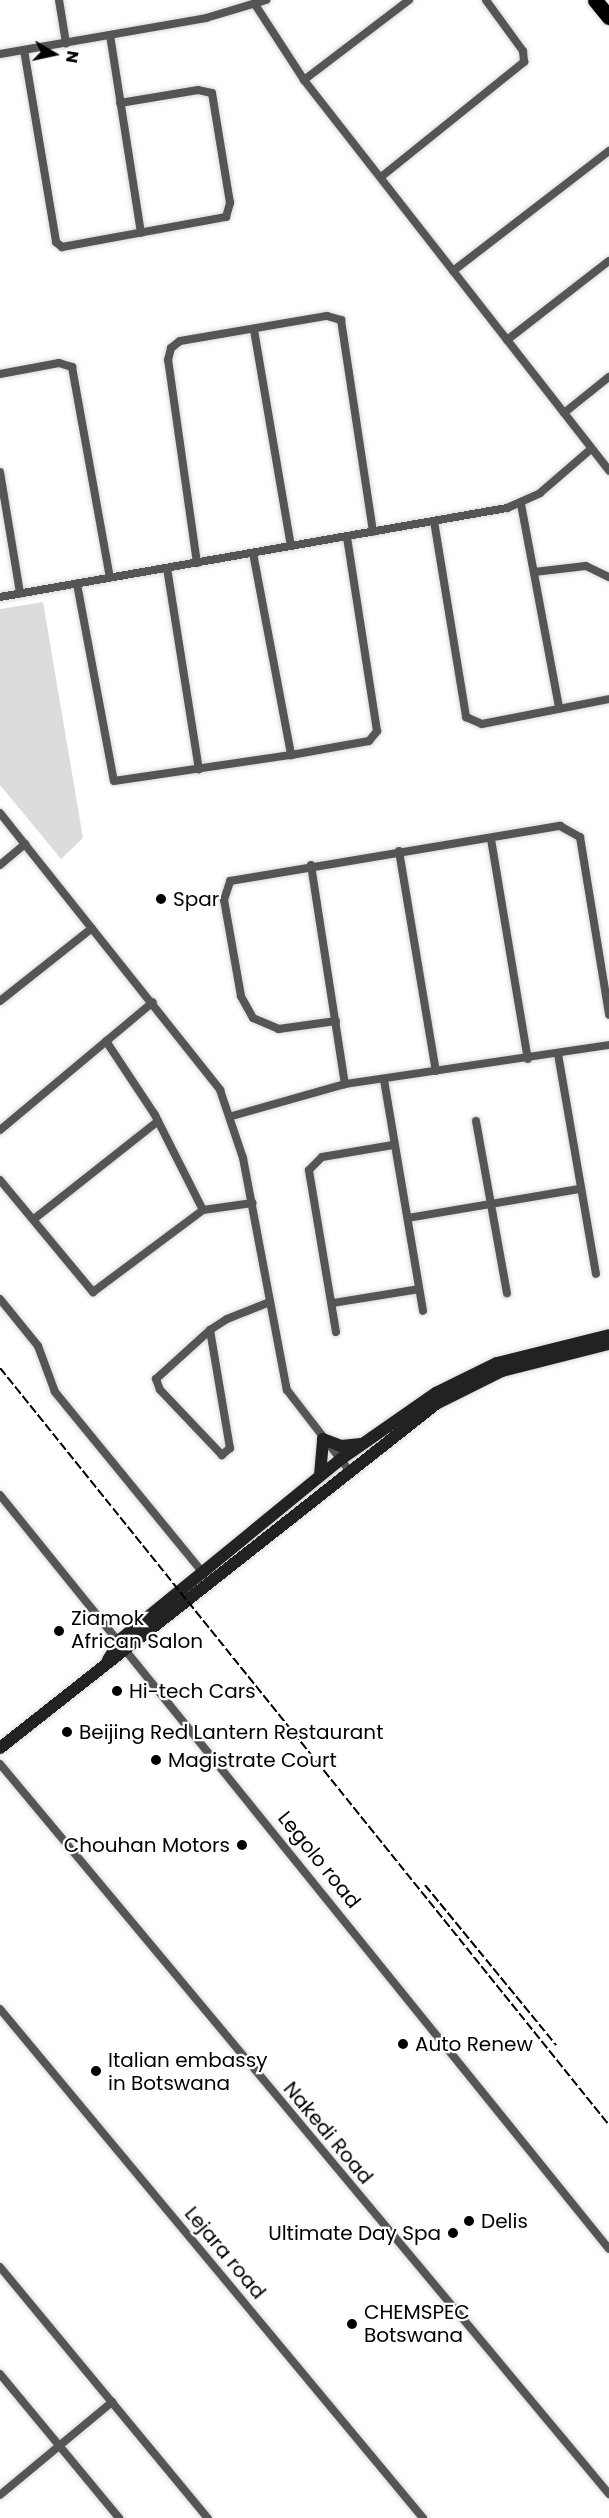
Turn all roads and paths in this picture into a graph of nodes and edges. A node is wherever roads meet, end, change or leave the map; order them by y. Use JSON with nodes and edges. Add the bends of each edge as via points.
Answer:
{"nodes":[{"id":1,"x":59,"y":0,"type":"edge"},
{"id":2,"x":266,"y":0,"type":"edge"},
{"id":3,"x":409,"y":0,"type":"edge"},
{"id":4,"x":486,"y":0,"type":"edge"},
{"id":5,"x":595,"y":0,"type":"edge"},
{"id":6,"x":256,"y":6,"type":"junction"},
{"id":7,"x":609,"y":17,"type":"edge"},
{"id":8,"x":110,"y":35,"type":"junction"},
{"id":9,"x":66,"y":43,"type":"junction"},
{"id":10,"x":24,"y":50,"type":"junction"},
{"id":11,"x":0,"y":54,"type":"edge"},
{"id":12,"x":304,"y":80,"type":"junction"},
{"id":13,"x":120,"y":103,"type":"junction"},
{"id":14,"x":609,"y":151,"type":"edge"},
{"id":15,"x":381,"y":177,"type":"junction"},
{"id":16,"x":141,"y":233,"type":"junction"},
{"id":17,"x":609,"y":261,"type":"edge"},
{"id":18,"x":453,"y":271,"type":"junction"},
{"id":19,"x":254,"y":330,"type":"junction"},
{"id":20,"x":507,"y":339,"type":"junction"},
{"id":21,"x":0,"y":374,"type":"edge"},
{"id":22,"x":609,"y":377,"type":"edge"},
{"id":23,"x":564,"y":413,"type":"junction"},
{"id":24,"x":591,"y":449,"type":"junction"},
{"id":25,"x":609,"y":471,"type":"edge"},
{"id":26,"x":0,"y":472,"type":"edge"},
{"id":27,"x":521,"y":504,"type":"junction"},
{"id":28,"x":434,"y":521,"type":"junction"},
{"id":29,"x":373,"y":532,"type":"junction"},
{"id":30,"x":346,"y":538,"type":"junction"},
{"id":31,"x":291,"y":546,"type":"junction"},
{"id":32,"x":252,"y":553,"type":"junction"},
{"id":33,"x":197,"y":563,"type":"junction"},
{"id":34,"x":167,"y":568,"type":"junction"},
{"id":35,"x":534,"y":572,"type":"junction"},
{"id":36,"x":609,"y":577,"type":"edge"},
{"id":37,"x":110,"y":578,"type":"junction"},
{"id":38,"x":77,"y":584,"type":"junction"},
{"id":39,"x":20,"y":593,"type":"junction"},
{"id":40,"x":0,"y":597,"type":"edge"},
{"id":41,"x":609,"y":699,"type":"edge"},
{"id":42,"x":559,"y":708,"type":"junction"},
{"id":43,"x":291,"y":755,"type":"junction"},
{"id":44,"x":200,"y":769,"type":"junction"},
{"id":45,"x":0,"y":813,"type":"edge"},
{"id":46,"x":490,"y":839,"type":"junction"},
{"id":47,"x":25,"y":844,"type":"junction"},
{"id":48,"x":399,"y":850,"type":"junction"},
{"id":49,"x":311,"y":864,"type":"junction"},
{"id":50,"x":0,"y":865,"type":"edge"},
{"id":51,"x":92,"y":928,"type":"junction"},
{"id":52,"x":0,"y":1001,"type":"edge"},
{"id":53,"x":153,"y":1002,"type":"junction"},
{"id":54,"x":609,"y":1015,"type":"edge"},
{"id":55,"x":336,"y":1021,"type":"junction"},
{"id":56,"x":106,"y":1041,"type":"junction"},
{"id":57,"x":609,"y":1045,"type":"edge"},
{"id":58,"x":558,"y":1054,"type":"junction"},
{"id":59,"x":528,"y":1059,"type":"junction"},
{"id":60,"x":436,"y":1071,"type":"junction"},
{"id":61,"x":384,"y":1080,"type":"junction"},
{"id":62,"x":345,"y":1084,"type":"junction"},
{"id":63,"x":232,"y":1116,"type":"junction"},
{"id":64,"x":476,"y":1120,"type":"dead end"},
{"id":65,"x":158,"y":1121,"type":"junction"},
{"id":66,"x":0,"y":1130,"type":"edge"},
{"id":67,"x":393,"y":1145,"type":"junction"},
{"id":68,"x":0,"y":1180,"type":"edge"},
{"id":69,"x":580,"y":1190,"type":"junction"},
{"id":70,"x":252,"y":1203,"type":"junction"},
{"id":71,"x":491,"y":1203,"type":"junction"},
{"id":72,"x":204,"y":1210,"type":"junction"},
{"id":73,"x":408,"y":1218,"type":"junction"},
{"id":74,"x":34,"y":1219,"type":"junction"},
{"id":75,"x":596,"y":1274,"type":"dead end"},
{"id":76,"x":419,"y":1288,"type":"junction"},
{"id":77,"x":507,"y":1293,"type":"dead end"},
{"id":78,"x":0,"y":1299,"type":"edge"},
{"id":79,"x":270,"y":1302,"type":"junction"},
{"id":80,"x":333,"y":1303,"type":"junction"},
{"id":81,"x":423,"y":1311,"type":"dead end"},
{"id":82,"x":210,"y":1330,"type":"junction"},
{"id":83,"x":336,"y":1332,"type":"dead end"},
{"id":84,"x":609,"y":1335,"type":"edge"},
{"id":85,"x":609,"y":1344,"type":"edge"},
{"id":86,"x":323,"y":1439,"type":"junction"},
{"id":87,"x":364,"y":1443,"type":"junction"},
{"id":88,"x":344,"y":1464,"type":"junction"},
{"id":89,"x":320,"y":1476,"type":"junction"},
{"id":90,"x":0,"y":1494,"type":"edge"},
{"id":91,"x":204,"y":1574,"type":"junction"},
{"id":92,"x":124,"y":1644,"type":"junction"},
{"id":93,"x":0,"y":1748,"type":"edge"},
{"id":94,"x":0,"y":1764,"type":"edge"},
{"id":95,"x":0,"y":2009,"type":"edge"},
{"id":96,"x":609,"y":2249,"type":"edge"},
{"id":97,"x":0,"y":2267,"type":"edge"},
{"id":98,"x":0,"y":2374,"type":"edge"},
{"id":99,"x":112,"y":2402,"type":"junction"},
{"id":100,"x":60,"y":2444,"type":"junction"},
{"id":101,"x":609,"y":2494,"type":"edge"},
{"id":102,"x":0,"y":2495,"type":"edge"},
{"id":103,"x":119,"y":2518,"type":"edge"},
{"id":104,"x":208,"y":2518,"type":"edge"},
{"id":105,"x":423,"y":2518,"type":"edge"}],
"edges":[{"from":1,"to":9,"type":"street"},
{"from":2,"to":6,"type":"street"},
{"from":3,"to":12,"type":"street"},
{"from":4,"to":15,"type":"street","via":[[523,51],[524,63]]},
{"from":5,"to":7,"type":"highway"},
{"from":6,"to":8,"type":"street"},
{"from":6,"to":12,"type":"street"},
{"from":8,"to":9,"type":"street"},
{"from":8,"to":13,"type":"street"},
{"from":9,"to":10,"type":"street"},
{"from":10,"to":11,"type":"street"},
{"from":10,"to":16,"type":"street","via":[[56,242],[68,249]]},
{"from":12,"to":15,"type":"street"},
{"from":13,"to":16,"type":"street"},
{"from":13,"to":16,"type":"street","via":[[203,90],[214,98],[229,214]]},
{"from":14,"to":18,"type":"street"},
{"from":15,"to":18,"type":"street"},
{"from":17,"to":20,"type":"street"},
{"from":18,"to":20,"type":"street"},
{"from":19,"to":29,"type":"street","via":[[327,316],[344,325]]},
{"from":19,"to":31,"type":"street"},
{"from":19,"to":33,"type":"street","via":[[180,341],[169,353]]},
{"from":20,"to":23,"type":"street"},
{"from":21,"to":37,"type":"street","via":[[59,363],[72,368]]},
{"from":22,"to":23,"type":"street"},
{"from":23,"to":24,"type":"street"},
{"from":24,"to":25,"type":"street"},
{"from":24,"to":27,"type":"street"},
{"from":26,"to":39,"type":"street"},
{"from":27,"to":28,"type":"street"},
{"from":27,"to":35,"type":"street"},
{"from":28,"to":29,"type":"street"},
{"from":28,"to":42,"type":"street","via":[[466,717],[482,724]]},
{"from":29,"to":30,"type":"street"},
{"from":30,"to":31,"type":"street"},
{"from":30,"to":43,"type":"street","via":[[376,731],[369,741]]},
{"from":31,"to":32,"type":"street"},
{"from":32,"to":33,"type":"street"},
{"from":32,"to":43,"type":"street"},
{"from":33,"to":34,"type":"street"},
{"from":34,"to":37,"type":"street"},
{"from":34,"to":44,"type":"street"},
{"from":35,"to":36,"type":"street","via":[[585,566]]},
{"from":35,"to":42,"type":"street"},
{"from":37,"to":38,"type":"street"},
{"from":38,"to":39,"type":"street"},
{"from":38,"to":44,"type":"street","via":[[110,778],[123,783]]},
{"from":39,"to":40,"type":"street"},
{"from":41,"to":42,"type":"street"},
{"from":43,"to":44,"type":"street"},
{"from":45,"to":47,"type":"street"},
{"from":46,"to":48,"type":"street"},
{"from":46,"to":54,"type":"street","via":[[560,826],[580,837]]},
{"from":46,"to":59,"type":"street"},
{"from":47,"to":50,"type":"street"},
{"from":47,"to":51,"type":"street"},
{"from":48,"to":49,"type":"street"},
{"from":48,"to":60,"type":"street"},
{"from":49,"to":55,"type":"street"},
{"from":49,"to":55,"type":"street","via":[[238,877],[230,881],[224,900],[241,996],[253,1018],[279,1029]]},
{"from":51,"to":52,"type":"street"},
{"from":51,"to":53,"type":"street"},
{"from":53,"to":56,"type":"street"},
{"from":53,"to":63,"type":"street","via":[[212,1077]]},
{"from":55,"to":62,"type":"street"},
{"from":56,"to":65,"type":"street"},
{"from":56,"to":66,"type":"street"},
{"from":57,"to":58,"type":"street"},
{"from":58,"to":59,"type":"street"},
{"from":58,"to":69,"type":"street"},
{"from":59,"to":60,"type":"street"},
{"from":60,"to":61,"type":"street"},
{"from":61,"to":62,"type":"street"},
{"from":61,"to":67,"type":"street"},
{"from":62,"to":63,"type":"street"},
{"from":63,"to":70,"type":"street"},
{"from":64,"to":71,"type":"street"},
{"from":65,"to":72,"type":"street"},
{"from":65,"to":74,"type":"street"},
{"from":67,"to":73,"type":"street"},
{"from":67,"to":80,"type":"street","via":[[322,1157],[311,1164]]},
{"from":68,"to":74,"type":"street"},
{"from":69,"to":71,"type":"street"},
{"from":69,"to":75,"type":"street"},
{"from":70,"to":72,"type":"street"},
{"from":70,"to":79,"type":"street"},
{"from":71,"to":73,"type":"street"},
{"from":71,"to":77,"type":"street"},
{"from":72,"to":74,"type":"street","via":[[97,1292],[90,1290]]},
{"from":73,"to":76,"type":"street"},
{"from":76,"to":80,"type":"street"},
{"from":76,"to":81,"type":"street"},
{"from":78,"to":91,"type":"street","via":[[38,1346],[55,1392]]},
{"from":79,"to":82,"type":"street","via":[[238,1312]]},
{"from":79,"to":86,"type":"street","via":[[287,1390]]},
{"from":80,"to":83,"type":"street"},
{"from":82,"to":82,"type":"street","via":[[156,1379],[160,1390],[222,1455],[230,1448]]},
{"from":84,"to":87,"type":"main road","via":[[497,1363],[436,1393]]},
{"from":85,"to":88,"type":"main road","via":[[536,1360],[471,1384]]},
{"from":86,"to":87,"type":"main road","via":[[341,1446]]},
{"from":86,"to":88,"type":"street"},
{"from":86,"to":89,"type":"main road"},
{"from":87,"to":88,"type":"main road"},
{"from":88,"to":89,"type":"main road"},
{"from":88,"to":92,"type":"main road"},
{"from":89,"to":91,"type":"main road"},
{"from":90,"to":92,"type":"street","name":"Legolo road"},
{"from":91,"to":92,"type":"main road"},
{"from":92,"to":93,"type":"main road"},
{"from":92,"to":96,"type":"street","name":"Legolo road"},
{"from":94,"to":101,"type":"street","name":"Nakedi Road"},
{"from":95,"to":105,"type":"street","name":"Lejara road"},
{"from":97,"to":99,"type":"street"},
{"from":98,"to":100,"type":"street"},
{"from":99,"to":100,"type":"street"},
{"from":99,"to":104,"type":"street"},
{"from":100,"to":102,"type":"street"},
{"from":100,"to":103,"type":"street"}]}
